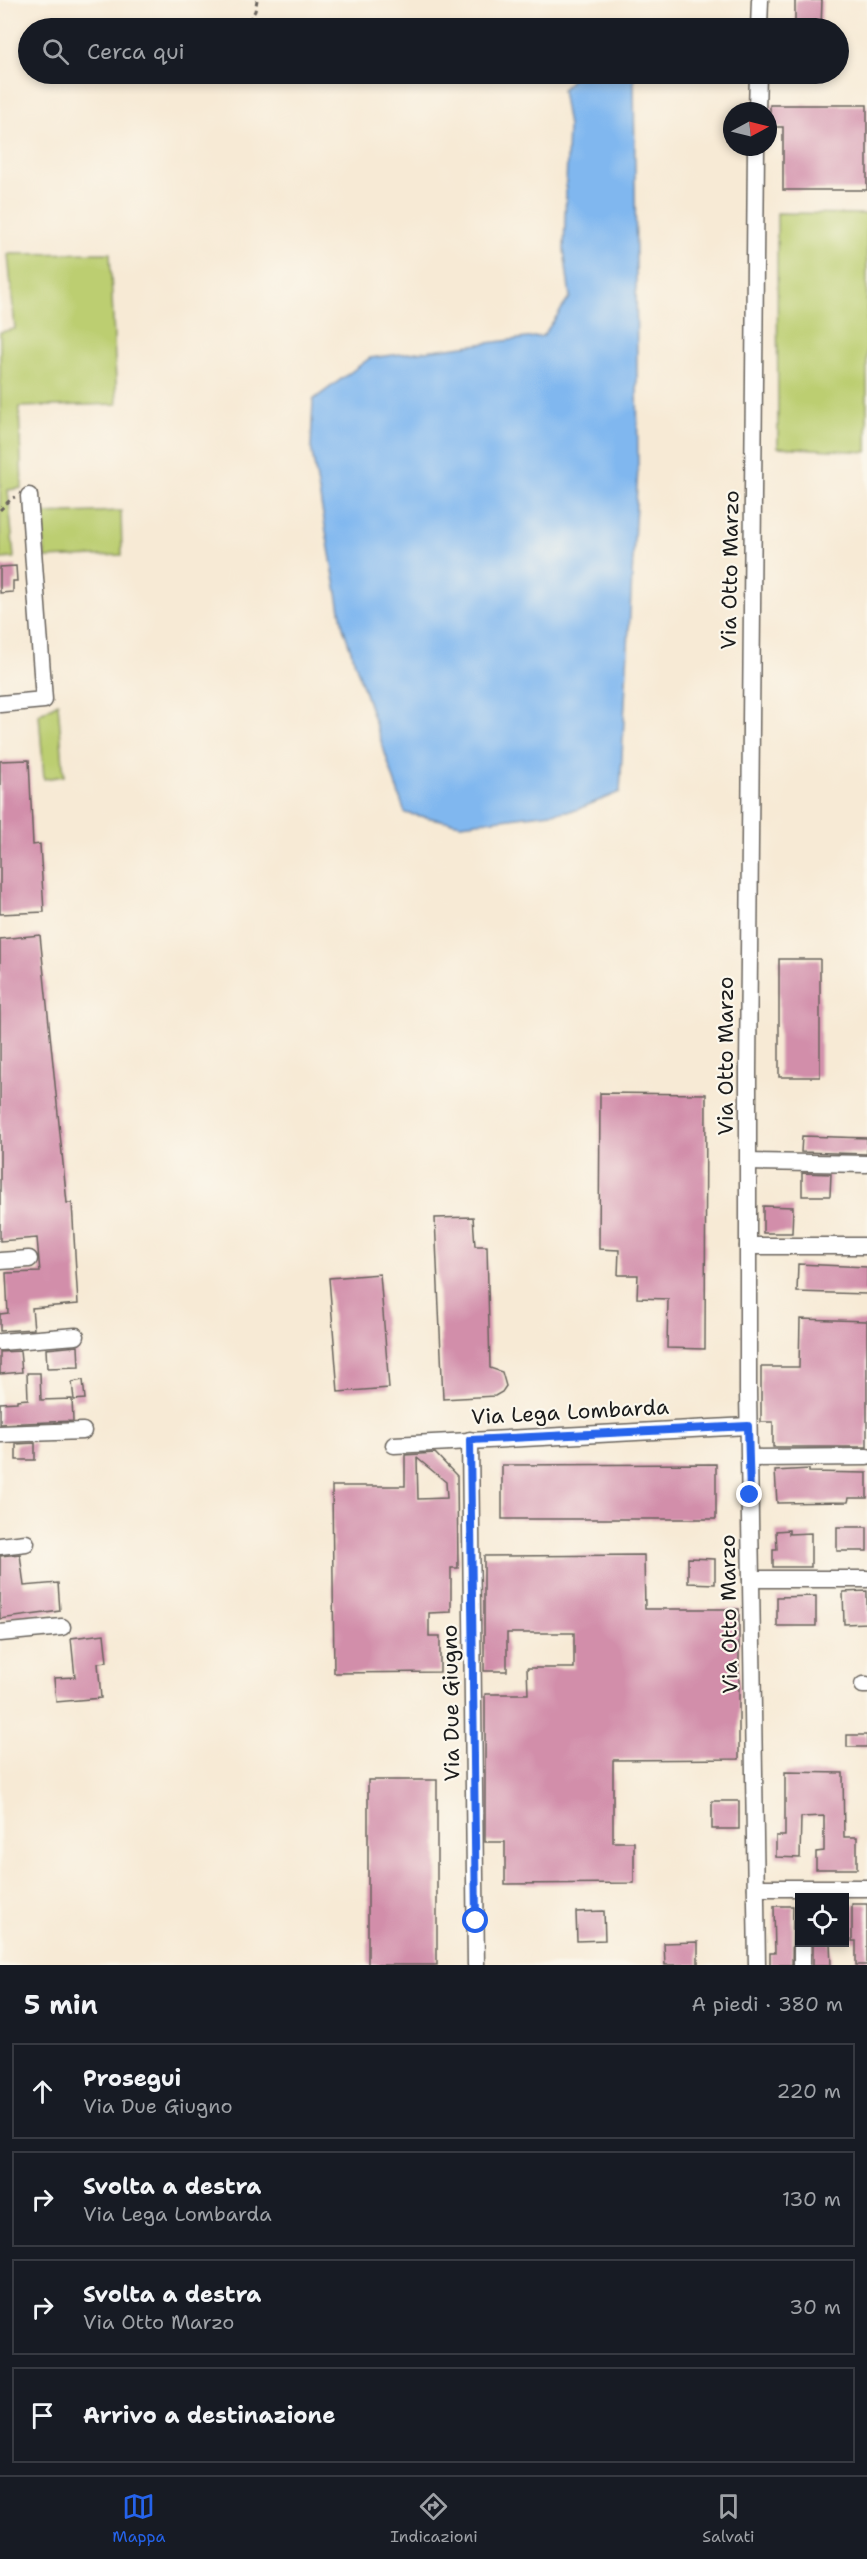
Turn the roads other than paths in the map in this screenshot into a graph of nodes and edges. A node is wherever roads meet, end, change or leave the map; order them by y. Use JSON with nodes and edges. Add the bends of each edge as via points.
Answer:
{"nodes":[{"id":1,"x":760,"y":0,"type":"edge"},
{"id":2,"x":759,"y":18,"type":"edge"},
{"id":3,"x":758,"y":84,"type":"edge"},
{"id":4,"x":757,"y":102,"type":"edge"},
{"id":5,"x":756,"y":156,"type":"edge"},
{"id":6,"x":29,"y":496,"type":"dead end"},
{"id":7,"x":0,"y":704,"type":"edge"},
{"id":8,"x":748,"y":1162,"type":"junction"},
{"id":9,"x":867,"y":1164,"type":"edge"},
{"id":10,"x":748,"y":1246,"type":"junction"},
{"id":11,"x":867,"y":1246,"type":"edge"},
{"id":12,"x":28,"y":1260,"type":"dead end"},
{"id":13,"x":0,"y":1261,"type":"edge"},
{"id":14,"x":76,"y":1336,"type":"dead end"},
{"id":15,"x":0,"y":1342,"type":"edge"},
{"id":16,"x":748,"y":1426,"type":"junction"},
{"id":17,"x":83,"y":1431,"type":"dead end"},
{"id":18,"x":0,"y":1434,"type":"edge"},
{"id":19,"x":470,"y":1440,"type":"junction"},
{"id":20,"x":394,"y":1445,"type":"dead end"},
{"id":21,"x":867,"y":1457,"type":"edge"},
{"id":22,"x":749,"y":1458,"type":"junction"},
{"id":23,"x":26,"y":1544,"type":"dead end"},
{"id":24,"x":0,"y":1546,"type":"edge"},
{"id":25,"x":751,"y":1579,"type":"junction"},
{"id":26,"x":867,"y":1579,"type":"edge"},
{"id":27,"x":62,"y":1627,"type":"dead end"},
{"id":28,"x":0,"y":1633,"type":"edge"},
{"id":29,"x":756,"y":1888,"type":"junction"},
{"id":30,"x":867,"y":1888,"type":"edge"},
{"id":31,"x":803,"y":1893,"type":"edge"},
{"id":32,"x":802,"y":1947,"type":"edge"},
{"id":33,"x":476,"y":1965,"type":"edge"},
{"id":34,"x":757,"y":1965,"type":"edge"},
{"id":35,"x":802,"y":1965,"type":"edge"}],
"edges":[{"from":1,"to":2,"type":"street"},
{"from":3,"to":4,"type":"street"},
{"from":5,"to":8,"type":"street","name":"Via Otto Marzo"},
{"from":6,"to":7,"type":"street","via":[[44,700]]},
{"from":8,"to":9,"type":"street"},
{"from":8,"to":10,"type":"street","name":"Via Otto Marzo"},
{"from":10,"to":11,"type":"street"},
{"from":10,"to":16,"type":"street","name":"Via Otto Marzo"},
{"from":12,"to":13,"type":"street"},
{"from":14,"to":15,"type":"street"},
{"from":16,"to":19,"type":"street","name":"Via Lega Lombarda"},
{"from":16,"to":22,"type":"street","name":"Via Otto Marzo"},
{"from":17,"to":18,"type":"street"},
{"from":19,"to":20,"type":"street","name":"Via Lega Lombarda"},
{"from":19,"to":33,"type":"street","name":"Via Due Giugno"},
{"from":21,"to":22,"type":"street"},
{"from":22,"to":25,"type":"street","name":"Via Otto Marzo"},
{"from":23,"to":24,"type":"street"},
{"from":25,"to":26,"type":"street"},
{"from":25,"to":29,"type":"street","name":"Via Otto Marzo"},
{"from":27,"to":28,"type":"street"},
{"from":29,"to":31,"type":"street"},
{"from":29,"to":34,"type":"street","name":"Via Otto Marzo"},
{"from":30,"to":31,"type":"street"},
{"from":32,"to":35,"type":"street"}]}
